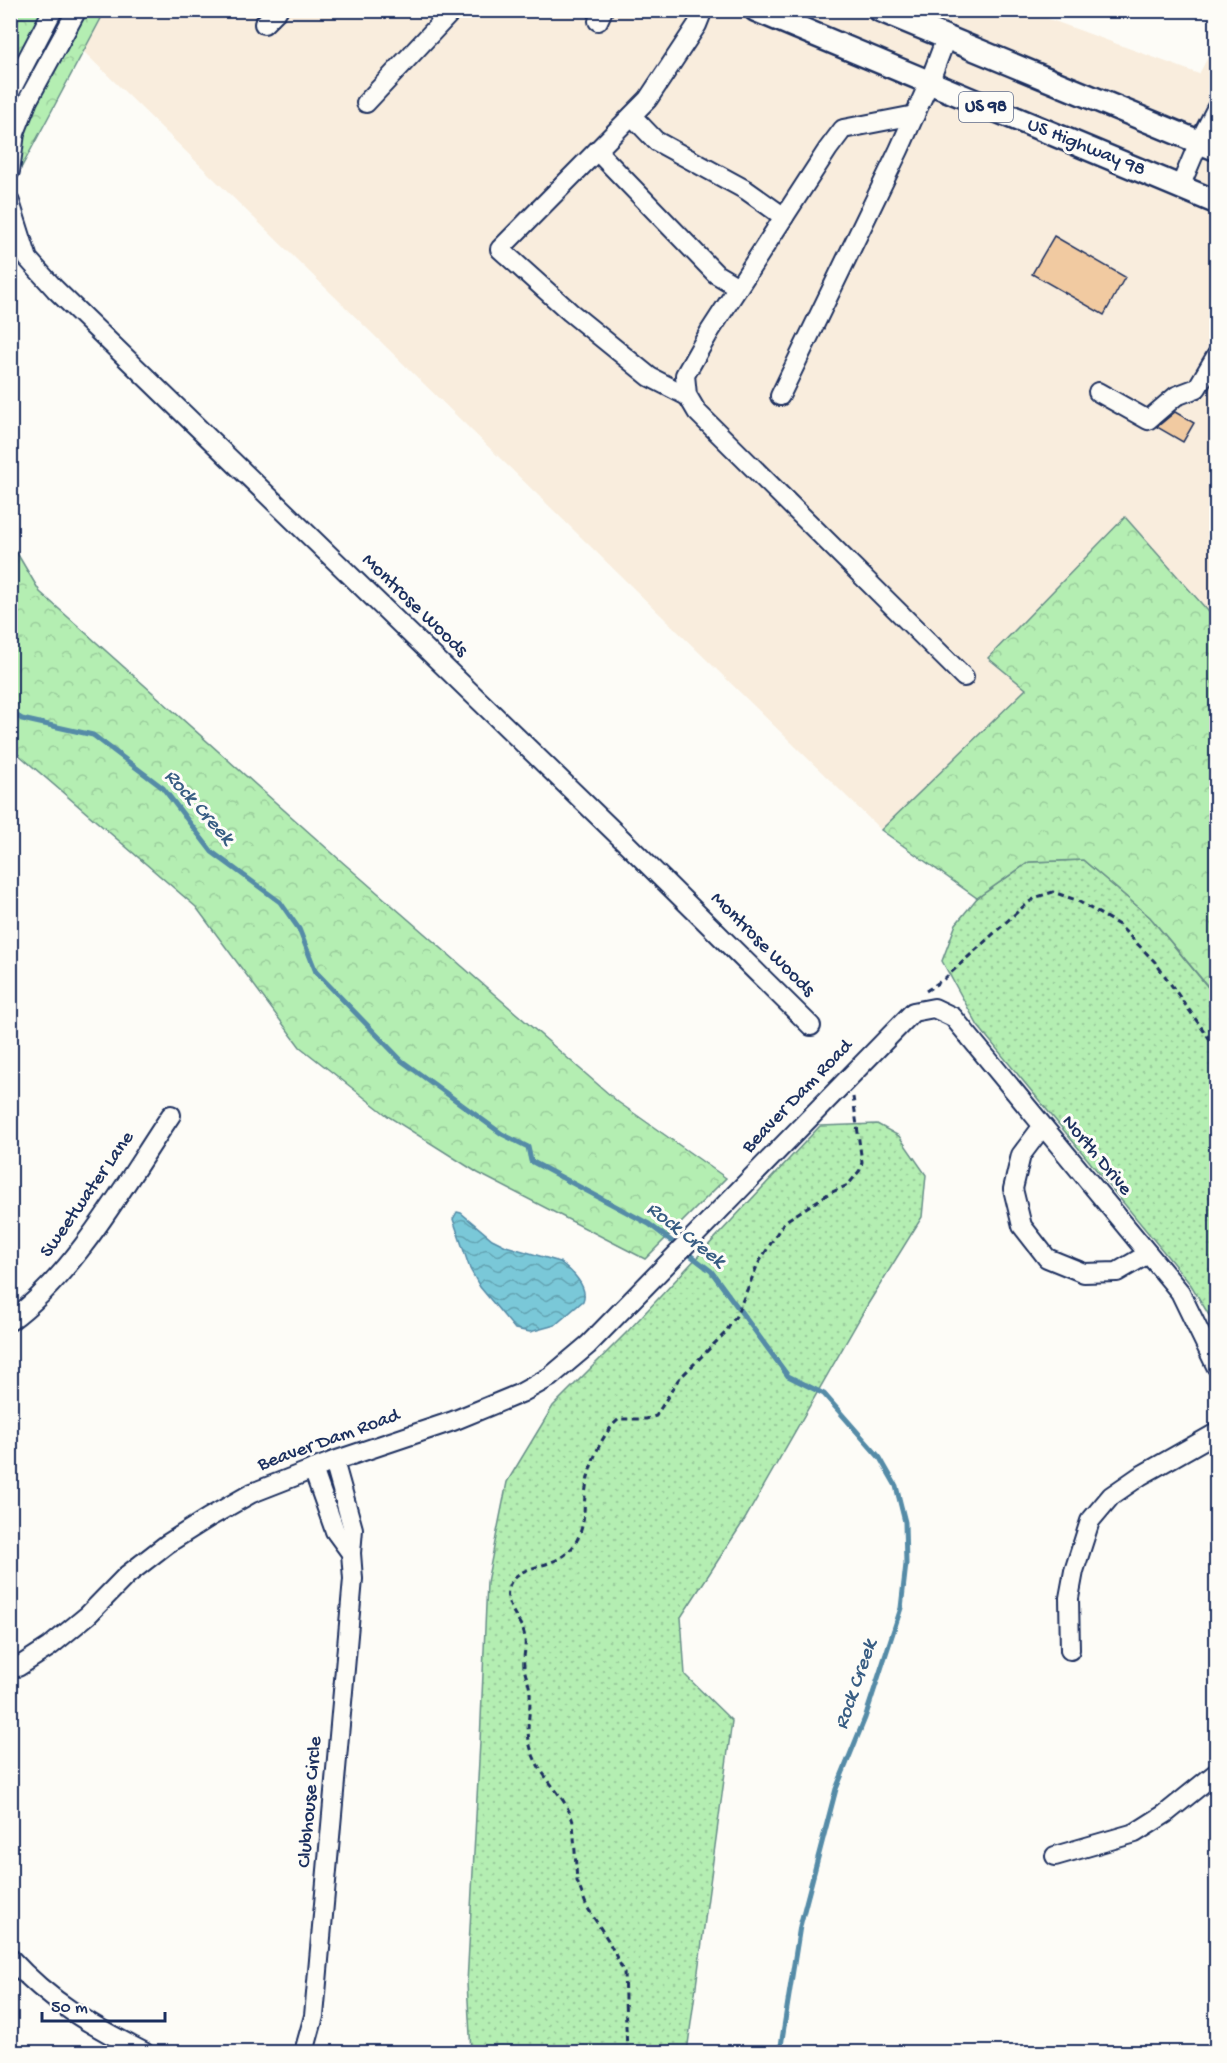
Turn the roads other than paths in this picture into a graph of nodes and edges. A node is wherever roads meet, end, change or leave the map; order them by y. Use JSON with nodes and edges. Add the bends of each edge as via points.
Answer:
{"nodes":[{"id":1,"x":53,"y":10,"type":"edge"},
{"id":2,"x":77,"y":10,"type":"edge"},
{"id":3,"x":278,"y":10,"type":"edge"},
{"id":4,"x":453,"y":10,"type":"edge"},
{"id":5,"x":703,"y":10,"type":"edge"},
{"id":6,"x":756,"y":10,"type":"edge"},
{"id":7,"x":880,"y":10,"type":"edge"},
{"id":8,"x":264,"y":24,"type":"dead end"},
{"id":9,"x":946,"y":38,"type":"junction"},
{"id":10,"x":929,"y":83,"type":"junction"},
{"id":11,"x":10,"y":92,"type":"edge"},
{"id":12,"x":366,"y":103,"type":"dead end"},
{"id":13,"x":1216,"y":109,"type":"edge"},
{"id":14,"x":915,"y":115,"type":"junction"},
{"id":15,"x":632,"y":116,"type":"junction"},
{"id":16,"x":1208,"y":146,"type":"edge"},
{"id":17,"x":597,"y":151,"type":"junction"},
{"id":18,"x":10,"y":171,"type":"edge"},
{"id":19,"x":1180,"y":187,"type":"junction"},
{"id":20,"x":10,"y":202,"type":"edge"},
{"id":21,"x":1216,"y":202,"type":"edge"},
{"id":22,"x":784,"y":217,"type":"junction"},
{"id":23,"x":738,"y":287,"type":"junction"},
{"id":24,"x":1216,"y":356,"type":"edge"},
{"id":25,"x":1098,"y":392,"type":"dead end"},
{"id":26,"x":687,"y":396,"type":"junction"},
{"id":27,"x":780,"y":396,"type":"dead end"},
{"id":28,"x":964,"y":677,"type":"dead end"},
{"id":29,"x":913,"y":1012,"type":"joint"},
{"id":30,"x":811,"y":1026,"type":"dead end"},
{"id":31,"x":171,"y":1115,"type":"dead end"},
{"id":32,"x":1042,"y":1127,"type":"junction"},
{"id":33,"x":1148,"y":1254,"type":"junction"},
{"id":34,"x":10,"y":1321,"type":"edge"},
{"id":35,"x":1216,"y":1366,"type":"edge"},
{"id":36,"x":1216,"y":1433,"type":"edge"},
{"id":37,"x":334,"y":1461,"type":"junction"},
{"id":38,"x":313,"y":1470,"type":"junction"},
{"id":39,"x":351,"y":1553,"type":"junction"},
{"id":40,"x":1071,"y":1650,"type":"dead end"},
{"id":41,"x":13,"y":1670,"type":"edge"},
{"id":42,"x":1216,"y":1773,"type":"edge"},
{"id":43,"x":1055,"y":1856,"type":"dead end"},
{"id":44,"x":10,"y":1958,"type":"edge"},
{"id":45,"x":144,"y":2052,"type":"edge"},
{"id":46,"x":304,"y":2052,"type":"edge"}],
"edges":[{"from":1,"to":11,"type":"street"},
{"from":2,"to":18,"type":"street","via":[[28,100],[15,133]]},
{"from":3,"to":8,"type":"street"},
{"from":4,"to":12,"type":"street"},
{"from":5,"to":15,"type":"street","via":[[648,99]]},
{"from":6,"to":10,"type":"main road","name":"US Highway 98","number":"US 98"},
{"from":7,"to":9,"type":"main road","number":"US 98"},
{"from":9,"to":10,"type":"street"},
{"from":9,"to":16,"type":"main road","number":"US 98"},
{"from":10,"to":14,"type":"street"},
{"from":10,"to":19,"type":"main road","name":"US Highway 98","number":"US 98"},
{"from":13,"to":16,"type":"street"},
{"from":14,"to":22,"type":"street","via":[[843,129]]},
{"from":14,"to":27,"type":"street"},
{"from":15,"to":17,"type":"street"},
{"from":15,"to":22,"type":"street","via":[[656,141],[746,190]]},
{"from":16,"to":19,"type":"street"},
{"from":17,"to":23,"type":"street","via":[[716,273]]},
{"from":17,"to":26,"type":"street","via":[[500,249],[650,377]]},
{"from":19,"to":21,"type":"main road","name":"US Highway 98","number":"US 98"},
{"from":20,"to":30,"type":"street","name":"Montrose Woods","via":[[28,259],[55,289]]},
{"from":22,"to":23,"type":"street"},
{"from":23,"to":26,"type":"street","via":[[685,375]]},
{"from":24,"to":25,"type":"street","via":[[1197,388],[1176,396],[1148,420]]},
{"from":26,"to":28,"type":"street","via":[[697,412]]},
{"from":29,"to":32,"type":"street","name":"North Drive","via":[[934,1008],[953,1017]]},
{"from":29,"to":37,"type":"street","name":"Beaver Dam Road","via":[[661,1271],[550,1377],[453,1421]]},
{"from":31,"to":34,"type":"street","name":"Sweetwater Lane","via":[[78,1252],[57,1278]]},
{"from":32,"to":33,"type":"street","name":"North Drive"},
{"from":32,"to":33,"type":"street","via":[[1021,1155],[1013,1189],[1022,1226],[1047,1258],[1084,1273],[1118,1272]]},
{"from":33,"to":35,"type":"street","name":"North Drive","via":[[1180,1292]]},
{"from":36,"to":40,"type":"street","via":[[1111,1496],[1090,1521],[1069,1598]]},
{"from":37,"to":38,"type":"street","name":"Beaver Dam Road"},
{"from":37,"to":39,"type":"street","name":"Clubhouse Circle","via":[[353,1529]]},
{"from":38,"to":39,"type":"street","via":[[335,1531]]},
{"from":38,"to":41,"type":"street","name":"Beaver Dam Road","via":[[252,1493],[166,1544],[127,1575],[88,1615]]},
{"from":39,"to":46,"type":"street","name":"Clubhouse Circle","via":[[351,1608],[314,2016]]},
{"from":42,"to":43,"type":"street","via":[[1166,1814],[1135,1833]]},
{"from":44,"to":45,"type":"street","via":[[45,1993],[92,2025]]}]}
